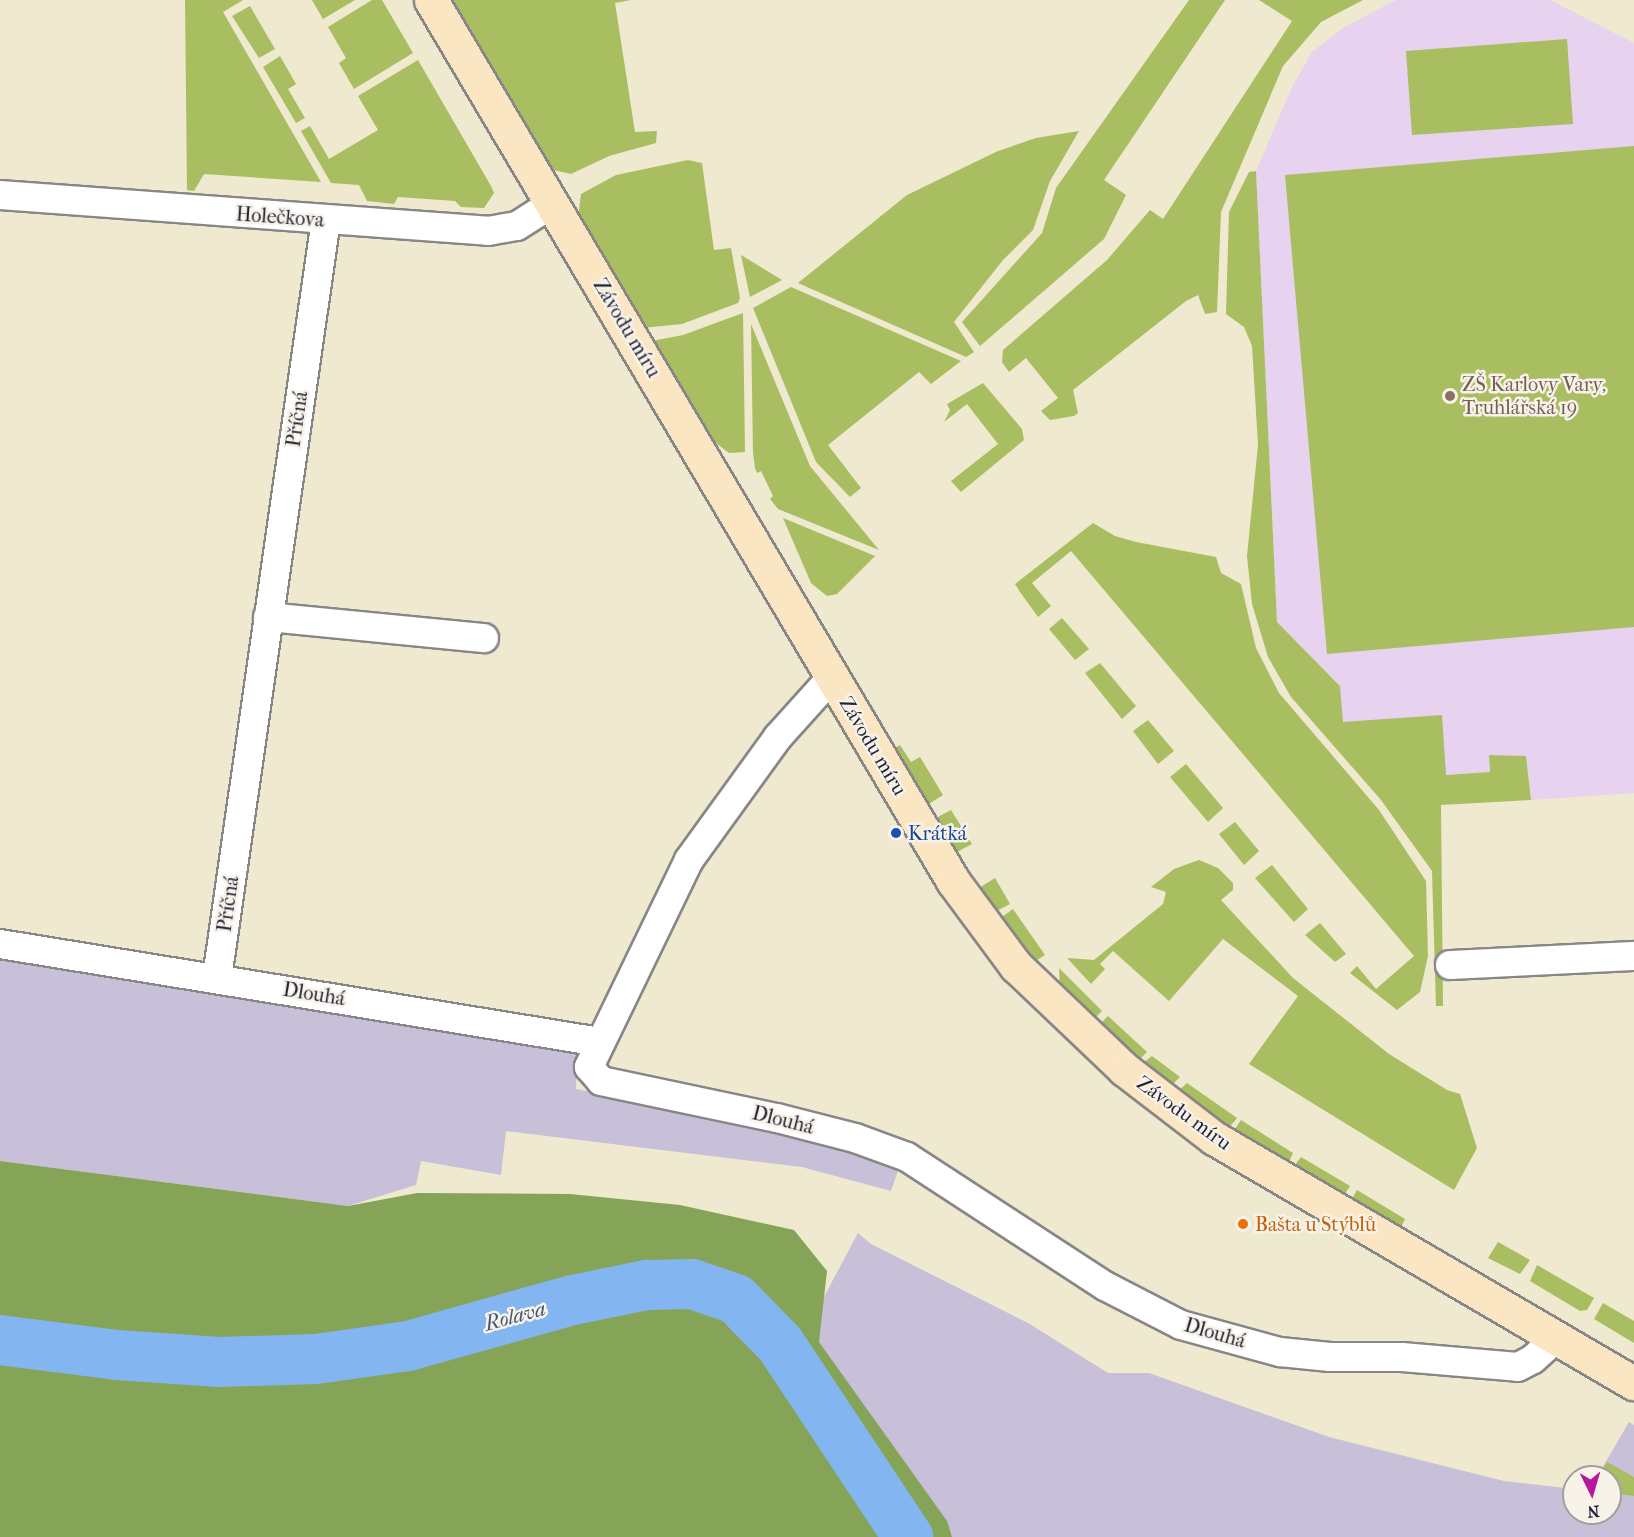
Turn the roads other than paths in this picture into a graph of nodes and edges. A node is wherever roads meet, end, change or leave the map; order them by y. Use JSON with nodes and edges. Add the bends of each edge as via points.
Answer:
{"nodes":[{"id":1,"x":431,"y":0,"type":"edge"},
{"id":2,"x":0,"y":195,"type":"edge"},
{"id":3,"x":553,"y":203,"type":"junction"},
{"id":4,"x":326,"y":220,"type":"junction"},
{"id":5,"x":268,"y":617,"type":"junction"},
{"id":6,"x":484,"y":638,"type":"dead end"},
{"id":7,"x":832,"y":677,"type":"junction"},
{"id":8,"x":0,"y":944,"type":"edge"},
{"id":9,"x":1634,"y":956,"type":"edge"},
{"id":10,"x":1450,"y":965,"type":"dead end"},
{"id":11,"x":218,"y":978,"type":"junction"},
{"id":12,"x":600,"y":1042,"type":"junction"},
{"id":13,"x":1556,"y":1338,"type":"junction"},
{"id":14,"x":1634,"y":1383,"type":"edge"}],
"edges":[{"from":1,"to":3,"type":"main road","name":"Závodu míru"},
{"from":2,"to":4,"type":"street","name":"Holečkova"},
{"from":3,"to":4,"type":"street","name":"Holečkova","via":[[526,222],[498,230]]},
{"from":3,"to":7,"type":"main road","name":"Závodu míru"},
{"from":4,"to":5,"type":"street","name":"Příčná"},
{"from":5,"to":6,"type":"street"},
{"from":5,"to":11,"type":"street","name":"Příčná"},
{"from":7,"to":12,"type":"street","via":[[778,737],[689,860]]},
{"from":7,"to":13,"type":"main road","name":"Závodu míru","via":[[978,918],[1016,966],[1082,1032],[1167,1105],[1214,1138]]},
{"from":8,"to":11,"type":"street","name":"Dlouhá"},
{"from":9,"to":10,"type":"street"},
{"from":11,"to":12,"type":"street","name":"Dlouhá"},
{"from":12,"to":13,"type":"street","name":"Dlouhá","via":[[589,1067],[601,1081],[777,1118],[855,1138],[907,1157],[1105,1286],[1181,1325],[1280,1352],[1509,1367],[1525,1365]]},
{"from":13,"to":14,"type":"main road","name":"Závodu míru"}]}
